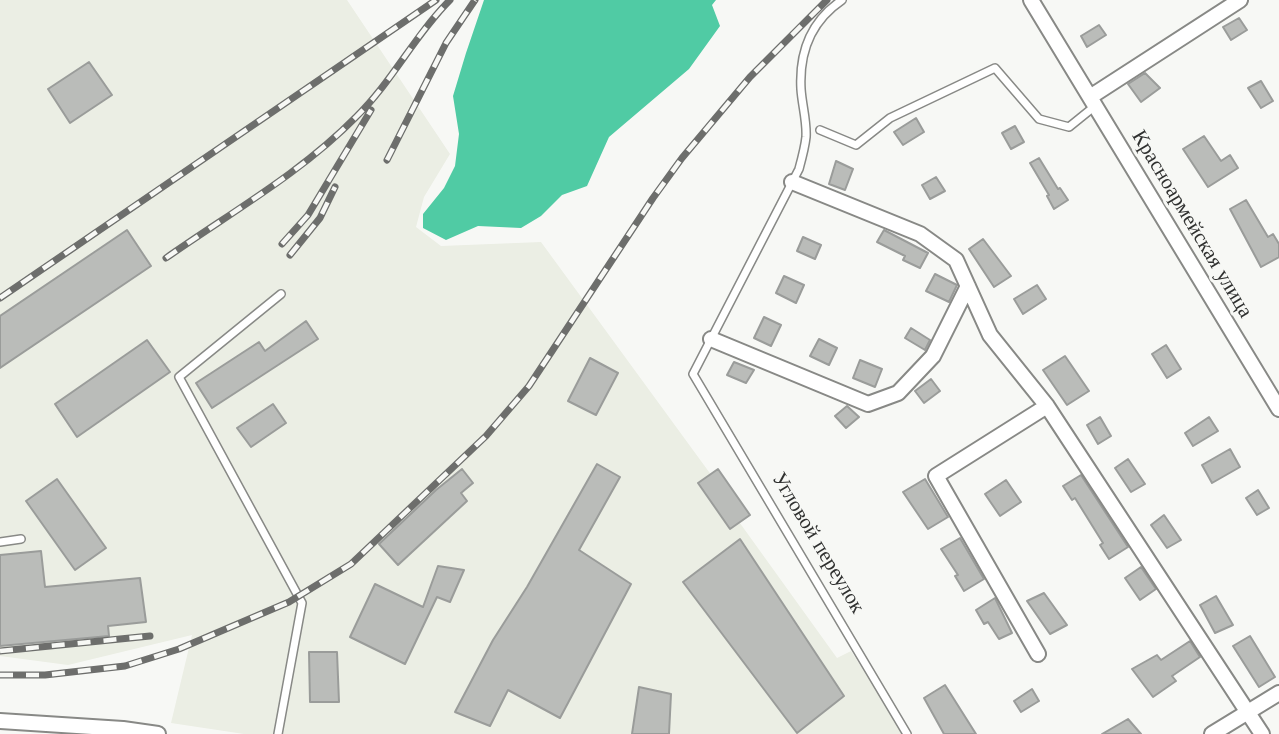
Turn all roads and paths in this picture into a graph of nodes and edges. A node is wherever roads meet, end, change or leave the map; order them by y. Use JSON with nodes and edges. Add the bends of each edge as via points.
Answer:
{"nodes":[{"id":1,"x":842,"y":0,"type":"edge"},
{"id":2,"x":1031,"y":0,"type":"edge"},
{"id":3,"x":1240,"y":0,"type":"edge"},
{"id":4,"x":1093,"y":101,"type":"junction"},
{"id":5,"x":820,"y":130,"type":"dead end"},
{"id":6,"x":792,"y":182,"type":"junction"},
{"id":7,"x":968,"y":286,"type":"junction"},
{"id":8,"x":281,"y":294,"type":"dead end"},
{"id":9,"x":711,"y":339,"type":"junction"},
{"id":10,"x":1047,"y":406,"type":"junction"},
{"id":11,"x":1279,"y":409,"type":"edge"},
{"id":12,"x":21,"y":539,"type":"dead end"},
{"id":13,"x":0,"y":542,"type":"edge"},
{"id":14,"x":1038,"y":654,"type":"dead end"},
{"id":15,"x":1279,"y":693,"type":"edge"},
{"id":16,"x":1249,"y":712,"type":"junction"},
{"id":17,"x":0,"y":722,"type":"edge"},
{"id":18,"x":123,"y":732,"type":"edge"},
{"id":19,"x":158,"y":734,"type":"edge"},
{"id":20,"x":278,"y":734,"type":"edge"},
{"id":21,"x":907,"y":734,"type":"edge"},
{"id":22,"x":1212,"y":734,"type":"edge"},
{"id":23,"x":1262,"y":734,"type":"edge"}],
"edges":[{"from":1,"to":6,"type":"lane","via":[[815,25],[806,45],[801,68],[806,140]]},
{"from":2,"to":4,"type":"street","name":"Красноармейская улица"},
{"from":3,"to":4,"type":"street"},
{"from":4,"to":5,"type":"lane","via":[[1069,127],[1040,119],[995,68],[890,118],[856,145]]},
{"from":4,"to":11,"type":"street","name":"Красноармейская улица"},
{"from":6,"to":7,"type":"street","via":[[920,234],[956,260]]},
{"from":6,"to":9,"type":"lane"},
{"from":7,"to":9,"type":"street","via":[[933,356],[898,393],[868,404]]},
{"from":7,"to":10,"type":"street","via":[[990,335]]},
{"from":8,"to":20,"type":"lane","via":[[179,377],[302,603]]},
{"from":9,"to":21,"type":"lane","name":"Угловой переулок","via":[[692,374]]},
{"from":10,"to":14,"type":"street","via":[[936,476]]},
{"from":10,"to":16,"type":"street"},
{"from":12,"to":13,"type":"lane"},
{"from":15,"to":16,"type":"street"},
{"from":16,"to":22,"type":"street"},
{"from":16,"to":23,"type":"street"},
{"from":17,"to":18,"type":"street"},
{"from":18,"to":19,"type":"street"}]}
